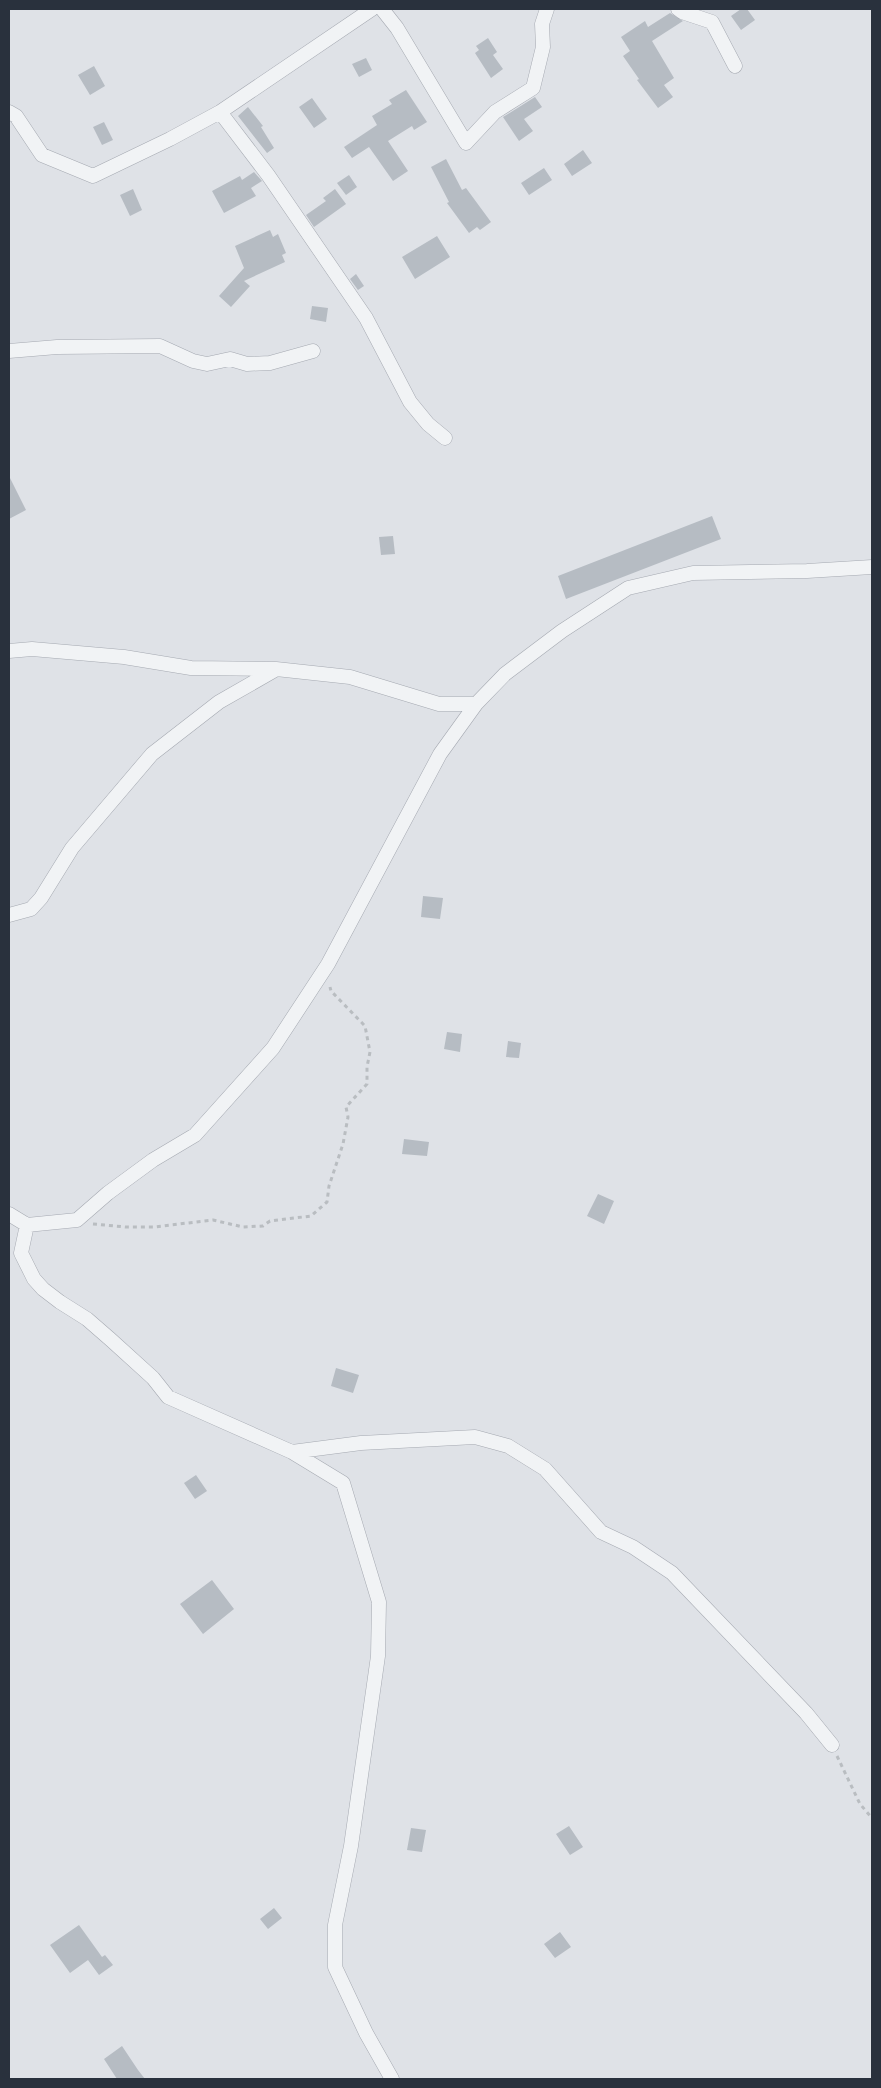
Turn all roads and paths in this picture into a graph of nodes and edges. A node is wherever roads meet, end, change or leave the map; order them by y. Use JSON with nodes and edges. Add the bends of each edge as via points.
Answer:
{"nodes":[{"id":1,"x":372,"y":9,"type":"edge"},
{"id":2,"x":382,"y":9,"type":"edge"},
{"id":3,"x":547,"y":9,"type":"edge"},
{"id":4,"x":678,"y":9,"type":"edge"},
{"id":5,"x":735,"y":66,"type":"dead end"},
{"id":6,"x":9,"y":112,"type":"edge"},
{"id":7,"x":220,"y":112,"type":"junction"},
{"id":8,"x":9,"y":351,"type":"edge"},
{"id":9,"x":313,"y":351,"type":"dead end"},
{"id":10,"x":445,"y":438,"type":"dead end"},
{"id":11,"x":872,"y":567,"type":"edge"},
{"id":12,"x":9,"y":651,"type":"edge"},
{"id":13,"x":276,"y":670,"type":"junction"},
{"id":14,"x":476,"y":704,"type":"junction"},
{"id":15,"x":9,"y":915,"type":"edge"},
{"id":16,"x":328,"y":964,"type":"junction"},
{"id":17,"x":9,"y":1214,"type":"edge"},
{"id":18,"x":77,"y":1220,"type":"junction"},
{"id":19,"x":27,"y":1225,"type":"junction"},
{"id":20,"x":292,"y":1452,"type":"junction"},
{"id":21,"x":832,"y":1745,"type":"joint"},
{"id":22,"x":872,"y":1818,"type":"edge"},
{"id":23,"x":392,"y":2079,"type":"edge"}],
"edges":[{"from":1,"to":7,"type":"street"},
{"from":2,"to":3,"type":"street","via":[[397,28],[466,143],[495,112],[533,88],[543,47],[542,24]]},
{"from":4,"to":5,"type":"street","via":[[712,22]]},
{"from":6,"to":7,"type":"street","via":[[16,116],[42,155],[93,176]]},
{"from":7,"to":10,"type":"street","via":[[268,175],[366,318],[410,402]]},
{"from":8,"to":9,"type":"street","via":[[160,346],[207,364],[230,359],[246,364],[270,363]]},
{"from":11,"to":14,"type":"street","via":[[693,573],[628,588],[562,631],[505,674]]},
{"from":12,"to":13,"type":"street","via":[[32,649],[124,657],[191,668]]},
{"from":13,"to":14,"type":"street","via":[[350,677],[439,704]]},
{"from":13,"to":15,"type":"street","via":[[219,702],[152,754],[72,848],[41,898],[31,909]]},
{"from":14,"to":16,"type":"street","via":[[440,754]]},
{"from":16,"to":18,"type":"street","via":[[272,1048],[195,1135],[153,1160]]},
{"from":16,"to":18,"type":"path","via":[[331,991],[365,1026],[370,1052],[367,1084],[346,1107],[348,1117],[343,1144],[328,1186],[327,1202],[310,1216],[270,1221],[263,1226],[243,1227],[213,1220],[176,1226],[126,1227],[101,1226]]},
{"from":17,"to":19,"type":"street"},
{"from":18,"to":19,"type":"street"},
{"from":19,"to":20,"type":"street","via":[[21,1253],[34,1278],[110,1339],[153,1378],[168,1397]]},
{"from":20,"to":21,"type":"street","via":[[361,1443],[475,1437],[508,1446],[545,1469],[601,1532],[633,1547],[672,1574],[806,1713]]},
{"from":20,"to":23,"type":"street","via":[[343,1483],[379,1602],[378,1656],[351,1846],[335,1925],[335,1967]]},
{"from":21,"to":22,"type":"path","via":[[860,1804]]}]}
